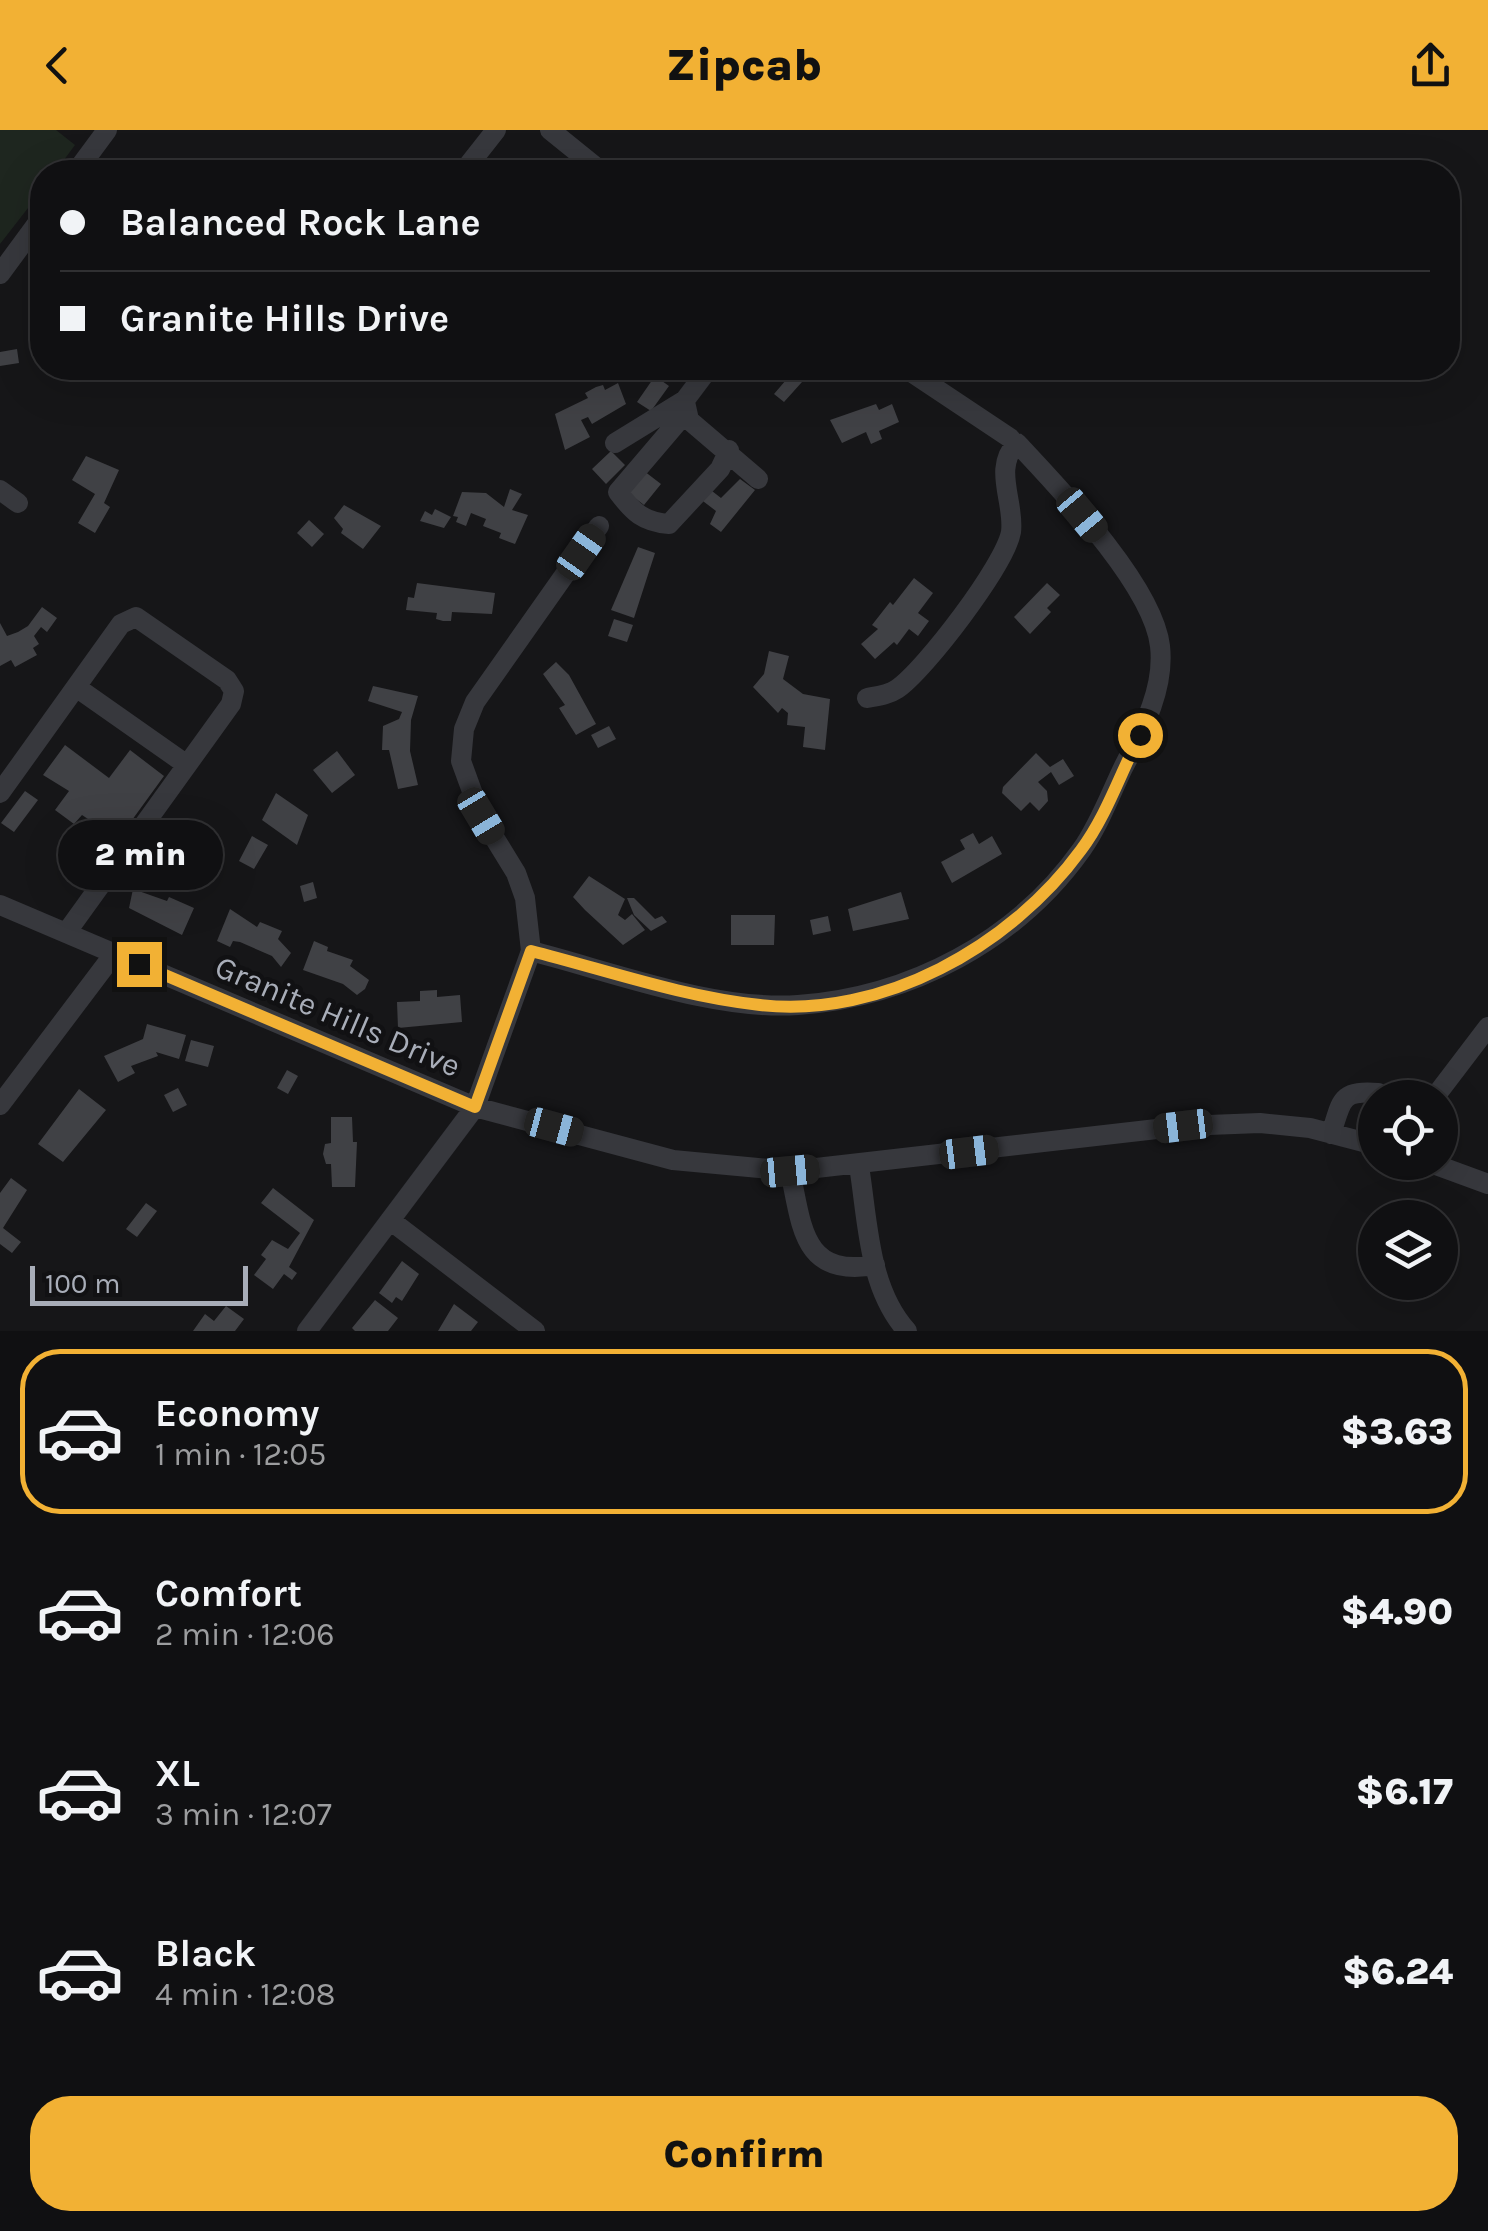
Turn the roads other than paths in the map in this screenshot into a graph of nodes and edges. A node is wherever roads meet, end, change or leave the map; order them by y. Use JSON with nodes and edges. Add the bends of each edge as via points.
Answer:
{"nodes":[{"id":1,"x":496,"y":130,"type":"edge"},
{"id":2,"x":100,"y":132,"type":"edge"},
{"id":3,"x":555,"y":135,"type":"edge"},
{"id":4,"x":83,"y":160,"type":"edge"},
{"id":5,"x":472,"y":160,"type":"edge"},
{"id":6,"x":587,"y":160,"type":"edge"},
{"id":7,"x":30,"y":233,"type":"edge"},
{"id":8,"x":0,"y":274,"type":"edge"},
{"id":9,"x":702,"y":380,"type":"edge"},
{"id":10,"x":923,"y":380,"type":"edge"},
{"id":11,"x":686,"y":406,"type":"junction"},
{"id":12,"x":1014,"y":440,"type":"junction"},
{"id":13,"x":616,"y":443,"type":"dead end"},
{"id":14,"x":728,"y":450,"type":"junction"},
{"id":15,"x":758,"y":479,"type":"dead end"},
{"id":16,"x":0,"y":490,"type":"edge"},
{"id":17,"x":18,"y":504,"type":"dead end"},
{"id":18,"x":599,"y":526,"type":"dead end"},
{"id":19,"x":76,"y":687,"type":"junction"},
{"id":20,"x":867,"y":698,"type":"dead end"},
{"id":21,"x":187,"y":764,"type":"junction"},
{"id":22,"x":0,"y":794,"type":"edge"},
{"id":23,"x":0,"y":906,"type":"edge"},
{"id":24,"x":66,"y":933,"type":"junction"},
{"id":25,"x":531,"y":951,"type":"junction"},
{"id":26,"x":114,"y":954,"type":"junction"},
{"id":27,"x":1488,"y":1027,"type":"edge"},
{"id":28,"x":1448,"y":1080,"type":"edge"},
{"id":29,"x":1358,"y":1093,"type":"edge"},
{"id":30,"x":0,"y":1105,"type":"edge"},
{"id":31,"x":475,"y":1107,"type":"junction"},
{"id":32,"x":1332,"y":1134,"type":"junction"},
{"id":33,"x":1358,"y":1141,"type":"edge"},
{"id":34,"x":859,"y":1166,"type":"junction"},
{"id":35,"x":790,"y":1171,"type":"junction"},
{"id":36,"x":1458,"y":1173,"type":"edge"},
{"id":37,"x":1488,"y":1184,"type":"edge"},
{"id":38,"x":390,"y":1220,"type":"junction"},
{"id":39,"x":875,"y":1265,"type":"junction"},
{"id":40,"x":524,"y":1328,"type":"edge"},
{"id":41,"x":307,"y":1331,"type":"edge"},
{"id":42,"x":908,"y":1331,"type":"edge"}],
"edges":[{"from":1,"to":5,"type":"street"},
{"from":2,"to":4,"type":"street"},
{"from":3,"to":6,"type":"street"},
{"from":7,"to":8,"type":"street"},
{"from":9,"to":11,"type":"street"},
{"from":10,"to":12,"type":"street"},
{"from":11,"to":13,"type":"street"},
{"from":11,"to":14,"type":"street","via":[[689,420]]},
{"from":11,"to":14,"type":"street","via":[[618,492],[631,510],[649,523],[668,524],[720,469]]},
{"from":12,"to":20,"type":"street","via":[[1005,462],[1012,518],[1001,558],[926,663],[895,690]]},
{"from":12,"to":25,"type":"street","via":[[1099,536],[1142,600],[1160,645],[1158,682],[1140,735],[1084,847],[1044,896],[967,955],[909,982],[800,1005],[715,997]]},
{"from":14,"to":15,"type":"street"},
{"from":16,"to":17,"type":"street"},
{"from":18,"to":25,"type":"street","via":[[475,702],[464,729],[461,761],[481,816],[525,898]]},
{"from":19,"to":21,"type":"street"},
{"from":19,"to":21,"type":"street","via":[[122,624],[136,617],[227,680],[234,691],[230,704]]},
{"from":19,"to":22,"type":"street"},
{"from":21,"to":24,"type":"street"},
{"from":23,"to":24,"type":"street","name":"Granite Hills Drive"},
{"from":24,"to":26,"type":"street","name":"Granite Hills Drive"},
{"from":25,"to":31,"type":"street"},
{"from":26,"to":30,"type":"street"},
{"from":26,"to":31,"type":"street","name":"Granite Hills Drive"},
{"from":27,"to":28,"type":"street"},
{"from":29,"to":32,"type":"street","via":[[1343,1099]]},
{"from":31,"to":35,"type":"street","name":"Granite Hills Drive","via":[[672,1160]]},
{"from":31,"to":38,"type":"street"},
{"from":32,"to":33,"type":"street","name":"Granite Hills Drive"},
{"from":32,"to":34,"type":"street","name":"Granite Hills Drive","via":[[1260,1123],[1183,1126]]},
{"from":34,"to":35,"type":"street","name":"Granite Hills Drive"},
{"from":34,"to":39,"type":"street"},
{"from":35,"to":39,"type":"street","via":[[801,1228],[816,1254],[830,1265]]},
{"from":36,"to":37,"type":"street"},
{"from":38,"to":40,"type":"street"},
{"from":38,"to":41,"type":"street"},
{"from":39,"to":42,"type":"street","via":[[890,1312]]}]}
